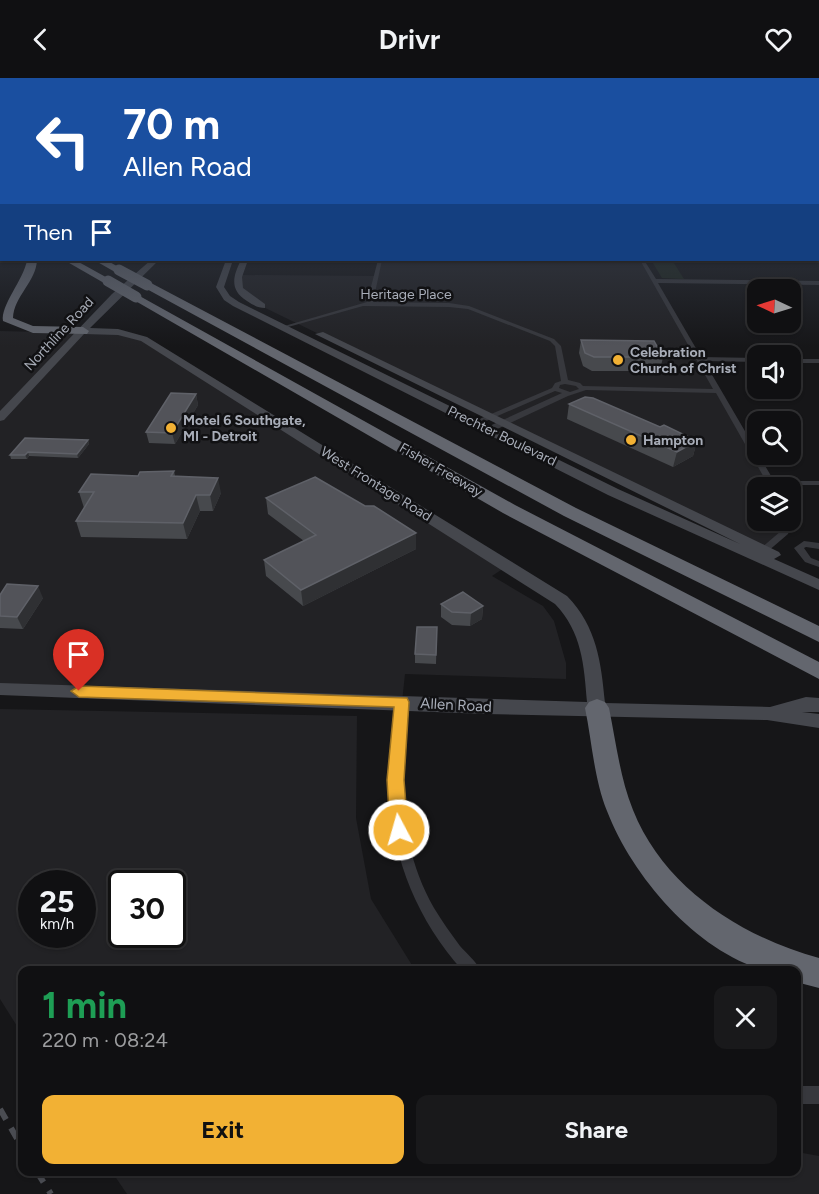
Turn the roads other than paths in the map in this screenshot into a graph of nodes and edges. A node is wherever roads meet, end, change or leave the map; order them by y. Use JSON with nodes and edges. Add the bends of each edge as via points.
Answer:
{"nodes":[{"id":1,"x":32,"y":261,"type":"edge"},
{"id":2,"x":71,"y":261,"type":"edge"},
{"id":3,"x":101,"y":261,"type":"edge"},
{"id":4,"x":141,"y":261,"type":"edge"},
{"id":5,"x":154,"y":261,"type":"edge"},
{"id":6,"x":229,"y":261,"type":"edge"},
{"id":7,"x":244,"y":261,"type":"edge"},
{"id":8,"x":380,"y":261,"type":"edge"},
{"id":9,"x":643,"y":261,"type":"edge"},
{"id":10,"x":655,"y":281,"type":"junction"},
{"id":11,"x":819,"y":283,"type":"edge"},
{"id":12,"x":141,"y":291,"type":"junction"},
{"id":13,"x":242,"y":295,"type":"junction"},
{"id":14,"x":115,"y":296,"type":"junction"},
{"id":15,"x":227,"y":298,"type":"junction"},
{"id":16,"x":370,"y":303,"type":"junction"},
{"id":17,"x":297,"y":323,"type":"junction"},
{"id":18,"x":283,"y":328,"type":"junction"},
{"id":19,"x":83,"y":331,"type":"junction"},
{"id":20,"x":316,"y":345,"type":"junction"},
{"id":21,"x":362,"y":354,"type":"junction"},
{"id":22,"x":700,"y":359,"type":"junction"},
{"id":23,"x":747,"y":360,"type":"edge"},
{"id":24,"x":801,"y":361,"type":"edge"},
{"id":25,"x":819,"y":361,"type":"edge"},
{"id":26,"x":392,"y":368,"type":"junction"},
{"id":27,"x":375,"y":374,"type":"junction"},
{"id":28,"x":565,"y":382,"type":"junction"},
{"id":29,"x":583,"y":388,"type":"junction"},
{"id":30,"x":555,"y":389,"type":"junction"},
{"id":31,"x":717,"y":391,"type":"junction"},
{"id":32,"x":566,"y":394,"type":"junction"},
{"id":33,"x":490,"y":416,"type":"junction"},
{"id":34,"x":0,"y":418,"type":"edge"},
{"id":35,"x":503,"y":422,"type":"junction"},
{"id":36,"x":474,"y":423,"type":"junction"},
{"id":37,"x":488,"y":430,"type":"junction"},
{"id":38,"x":537,"y":439,"type":"junction"},
{"id":39,"x":518,"y":444,"type":"junction"},
{"id":40,"x":580,"y":459,"type":"junction"},
{"id":41,"x":564,"y":467,"type":"junction"},
{"id":42,"x":767,"y":477,"type":"edge"},
{"id":43,"x":819,"y":483,"type":"edge"},
{"id":44,"x":630,"y":484,"type":"junction"},
{"id":45,"x":801,"y":484,"type":"edge"},
{"id":46,"x":613,"y":492,"type":"junction"},
{"id":47,"x":785,"y":531,"type":"edge"},
{"id":48,"x":819,"y":546,"type":"edge"},
{"id":49,"x":764,"y":550,"type":"junction"},
{"id":50,"x":819,"y":564,"type":"edge"},
{"id":51,"x":819,"y":575,"type":"edge"},
{"id":52,"x":819,"y":585,"type":"edge"},
{"id":53,"x":819,"y":635,"type":"edge"},
{"id":54,"x":819,"y":671,"type":"edge"},
{"id":55,"x":0,"y":688,"type":"edge"},
{"id":56,"x":402,"y":702,"type":"junction"},
{"id":57,"x":819,"y":705,"type":"edge"},
{"id":58,"x":597,"y":708,"type":"junction"},
{"id":59,"x":767,"y":713,"type":"junction"},
{"id":60,"x":819,"y":721,"type":"edge"},
{"id":61,"x":469,"y":966,"type":"edge"},
{"id":62,"x":798,"y":966,"type":"edge"},
{"id":63,"x":801,"y":967,"type":"edge"},
{"id":64,"x":819,"y":973,"type":"edge"},
{"id":65,"x":801,"y":1095,"type":"edge"},
{"id":66,"x":819,"y":1095,"type":"edge"}],
"edges":[{"from":1,"to":19,"type":"highway","via":[[30,273],[7,311],[7,319],[30,328]]},
{"from":2,"to":12,"type":"highway","name":"Fisher Freeway","bridge":true,"via":[[108,281]]},
{"from":3,"to":12,"type":"highway","name":"Fisher Freeway","bridge":true,"via":[[118,270]]},
{"from":4,"to":14,"type":"main road","name":"Northline Road"},
{"from":5,"to":14,"type":"main road","name":"Northline Road"},
{"from":6,"to":7,"type":"main road"},
{"from":6,"to":15,"type":"main road","via":[[220,284]]},
{"from":7,"to":13,"type":"main road","via":[[236,283]]},
{"from":8,"to":16,"type":"street"},
{"from":9,"to":10,"type":"street"},
{"from":10,"to":11,"type":"street"},
{"from":10,"to":22,"type":"street"},
{"from":12,"to":53,"type":"highway","name":"Fisher Freeway"},
{"from":12,"to":54,"type":"highway","name":"Fisher Freeway","via":[[520,515]]},
{"from":13,"to":15,"type":"main road"},
{"from":13,"to":17,"type":"main road","name":"Prechter Boulevard"},
{"from":14,"to":19,"type":"main road","name":"Northline Road"},
{"from":15,"to":18,"type":"main road","name":"Prechter Boulevard"},
{"from":16,"to":17,"type":"street","name":"Heritage Place"},
{"from":16,"to":28,"type":"street","name":"Heritage Place","via":[[461,306],[552,340],[558,346]]},
{"from":17,"to":18,"type":"street","name":"Heritage Place"},
{"from":17,"to":21,"type":"main road","name":"Prechter Boulevard"},
{"from":18,"to":20,"type":"main road","name":"Prechter Boulevard"},
{"from":19,"to":34,"type":"main road","name":"Northline Road"},
{"from":19,"to":58,"type":"main road","name":"West Frontage Road","via":[[118,332],[144,339],[561,600],[586,633]]},
{"from":20,"to":21,"type":"main road","via":[[323,340]]},
{"from":20,"to":27,"type":"main road","name":"Prechter Boulevard"},
{"from":21,"to":26,"type":"main road","name":"Prechter Boulevard"},
{"from":22,"to":23,"type":"street"},
{"from":22,"to":31,"type":"street"},
{"from":24,"to":25,"type":"street"},
{"from":26,"to":27,"type":"main road","via":[[388,374]]},
{"from":26,"to":33,"type":"main road","name":"Prechter Boulevard"},
{"from":27,"to":36,"type":"main road","name":"Prechter Boulevard"},
{"from":28,"to":29,"type":"street"},
{"from":28,"to":30,"type":"street","via":[[555,385]]},
{"from":29,"to":31,"type":"street"},
{"from":29,"to":32,"type":"street","via":[[578,393]]},
{"from":30,"to":32,"type":"street"},
{"from":30,"to":33,"type":"street"},
{"from":31,"to":42,"type":"street"},
{"from":32,"to":35,"type":"street"},
{"from":33,"to":35,"type":"main road","name":"Prechter Boulevard"},
{"from":33,"to":36,"type":"street"},
{"from":35,"to":37,"type":"street"},
{"from":35,"to":38,"type":"main road","name":"Prechter Boulevard"},
{"from":36,"to":37,"type":"main road","name":"Prechter Boulevard"},
{"from":37,"to":39,"type":"main road","name":"Prechter Boulevard"},
{"from":38,"to":39,"type":"main road"},
{"from":38,"to":40,"type":"main road","name":"Prechter Boulevard"},
{"from":39,"to":41,"type":"main road","name":"Prechter Boulevard"},
{"from":40,"to":41,"type":"main road","via":[[580,465]]},
{"from":40,"to":44,"type":"main road","name":"Prechter Boulevard"},
{"from":41,"to":46,"type":"main road","name":"Prechter Boulevard"},
{"from":43,"to":45,"type":"street"},
{"from":44,"to":46,"type":"main road"},
{"from":44,"to":49,"type":"main road","name":"Prechter Boulevard"},
{"from":46,"to":52,"type":"main road","name":"Prechter Boulevard"},
{"from":47,"to":49,"type":"street"},
{"from":48,"to":50,"type":"street","via":[[804,544],[799,548],[808,560]]},
{"from":49,"to":51,"type":"main road","name":"Prechter Boulevard"},
{"from":55,"to":56,"type":"main road","name":"Allen Road"},
{"from":56,"to":58,"type":"main road","name":"Allen Road"},
{"from":56,"to":61,"type":"street","via":[[396,795],[401,843],[433,920]]},
{"from":57,"to":59,"type":"main road","name":"Allen Road"},
{"from":58,"to":59,"type":"main road","name":"Allen Road"},
{"from":58,"to":62,"type":"highway","via":[[620,811],[630,836],[657,876],[698,914],[734,939]]},
{"from":59,"to":60,"type":"main road","name":"Allen Road"},
{"from":63,"to":64,"type":"highway"},
{"from":65,"to":66,"type":"street"}]}
